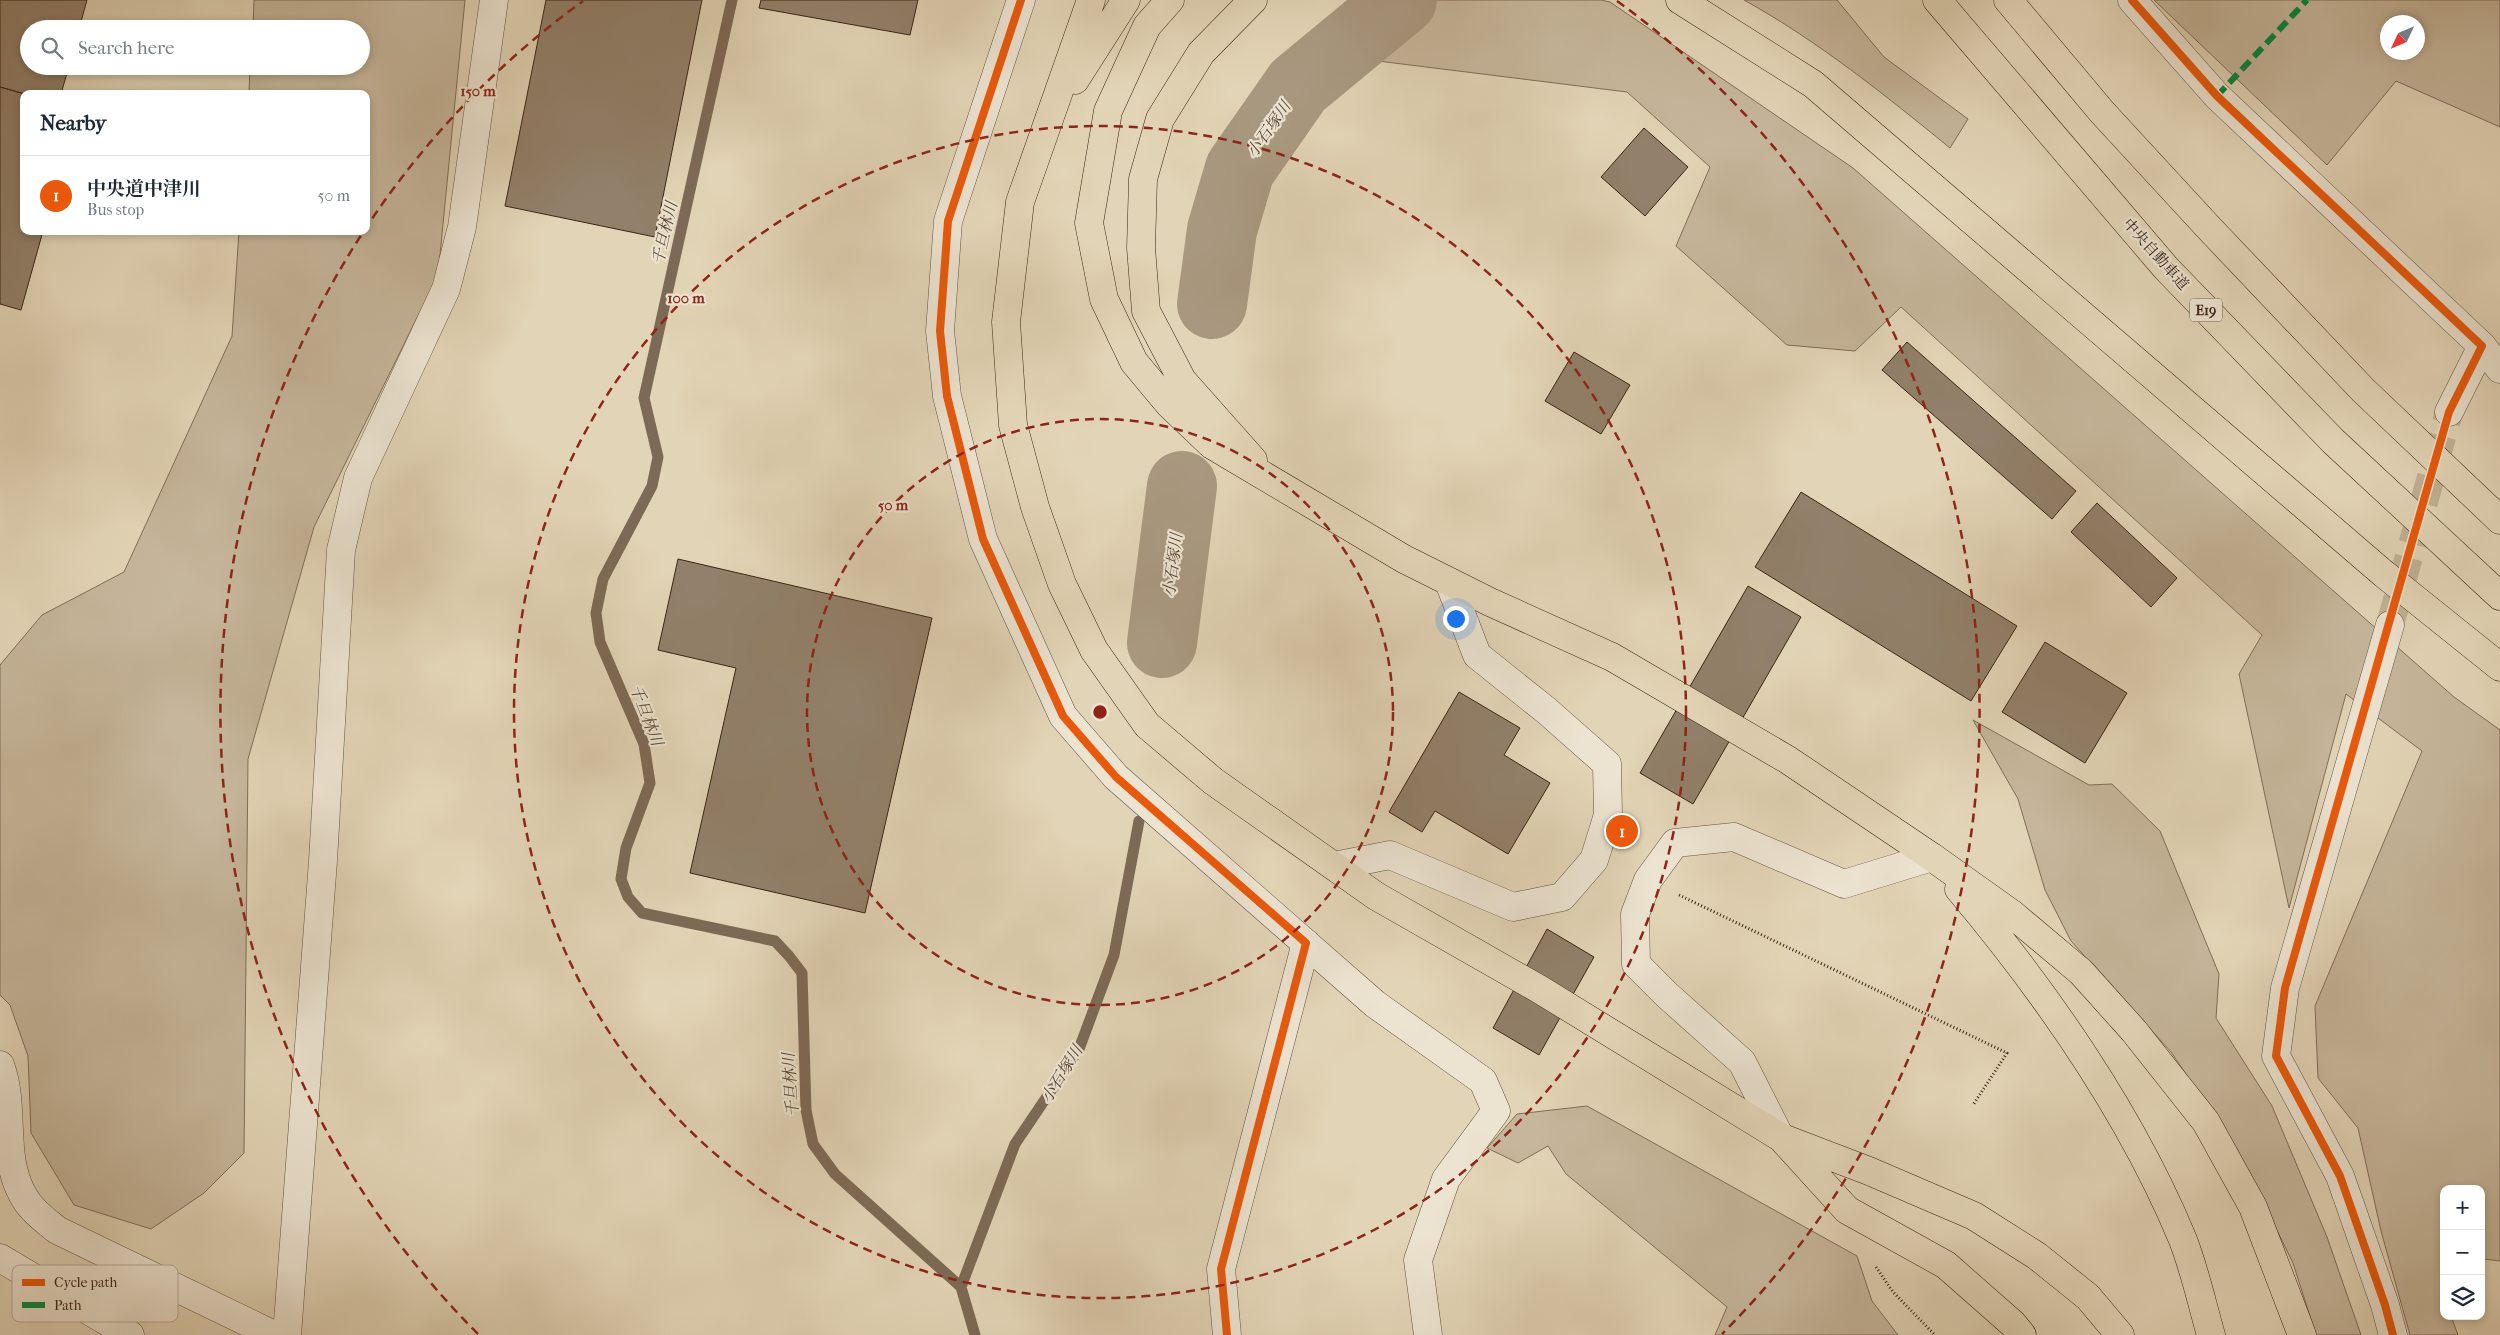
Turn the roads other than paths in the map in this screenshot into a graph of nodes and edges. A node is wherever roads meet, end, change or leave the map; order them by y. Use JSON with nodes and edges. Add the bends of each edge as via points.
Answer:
{"nodes":[{"id":1,"x":494,"y":0,"type":"edge"},
{"id":2,"x":1021,"y":0,"type":"edge"},
{"id":3,"x":1092,"y":0,"type":"edge"},
{"id":4,"x":1126,"y":0,"type":"edge"},
{"id":5,"x":1170,"y":0,"type":"edge"},
{"id":6,"x":1253,"y":0,"type":"edge"},
{"id":7,"x":1680,"y":0,"type":"edge"},
{"id":8,"x":1938,"y":0,"type":"edge"},
{"id":9,"x":2008,"y":0,"type":"edge"},
{"id":10,"x":2132,"y":0,"type":"edge"},
{"id":11,"x":1050,"y":120,"type":"junction"},
{"id":12,"x":2482,"y":346,"type":"junction"},
{"id":13,"x":2500,"y":369,"type":"edge"},
{"id":14,"x":2449,"y":412,"type":"tunnel mouth"},
{"id":15,"x":1272,"y":482,"type":"junction"},
{"id":16,"x":2500,"y":520,"type":"edge"},
{"id":17,"x":1449,"y":582,"type":"junction"},
{"id":18,"x":2500,"y":596,"type":"edge"},
{"id":19,"x":2390,"y":625,"type":"tunnel mouth"},
{"id":20,"x":2500,"y":667,"type":"edge"},
{"id":21,"x":1932,"y":857,"type":"junction"},
{"id":22,"x":1334,"y":866,"type":"junction"},
{"id":23,"x":1306,"y":943,"type":"junction"},
{"id":24,"x":0,"y":1065,"type":"edge"},
{"id":25,"x":1780,"y":1137,"type":"junction"},
{"id":26,"x":0,"y":1258,"type":"edge"},
{"id":27,"x":12,"y":1265,"type":"edge"},
{"id":28,"x":129,"y":1265,"type":"edge"},
{"id":29,"x":178,"y":1289,"type":"edge"},
{"id":30,"x":108,"y":1322,"type":"edge"},
{"id":31,"x":130,"y":1335,"type":"edge"},
{"id":32,"x":274,"y":1335,"type":"edge"},
{"id":33,"x":287,"y":1335,"type":"edge"},
{"id":34,"x":1227,"y":1335,"type":"edge"},
{"id":35,"x":1428,"y":1335,"type":"edge"},
{"id":36,"x":2022,"y":1335,"type":"edge"},
{"id":37,"x":2120,"y":1335,"type":"edge"},
{"id":38,"x":2211,"y":1335,"type":"edge"},
{"id":39,"x":2302,"y":1335,"type":"edge"},
{"id":40,"x":2393,"y":1335,"type":"edge"}],
"edges":[{"from":1,"to":33,"type":"street","via":[[462,227],[446,289],[358,478],[341,550]]},
{"from":2,"to":23,"type":"street","via":[[948,222],[940,331],[947,396],[983,539],[1063,716],[1116,776]]},
{"from":3,"to":11,"type":"highway"},
{"from":4,"to":11,"type":"highway"},
{"from":5,"to":15,"type":"highway","via":[[1147,26],[1108,111],[1089,223],[1104,299],[1134,362],[1169,404],[1212,445]]},
{"from":6,"to":15,"type":"highway","via":[[1201,53],[1160,119],[1143,179],[1141,248],[1146,311],[1182,380]]},
{"from":7,"to":20,"type":"highway","via":[[1812,84],[2377,567]]},
{"from":8,"to":18,"type":"highway","name":"中央自動車道","number":"E19","via":[[2166,268],[2333,441]]},
{"from":9,"to":16,"type":"highway","via":[[2102,112],[2209,228],[2363,390]]},
{"from":10,"to":12,"type":"street","via":[[2217,96]]},
{"from":11,"to":22,"type":"highway","via":[[1020,202],[1006,322],[1013,425],[1035,507],[1062,584],[1094,650],[1148,725],[1213,780]]},
{"from":12,"to":13,"type":"street"},
{"from":12,"to":14,"type":"street"},
{"from":15,"to":17,"type":"highway"},
{"from":17,"to":21,"type":"highway","via":[[1612,657],[1788,760]]},
{"from":17,"to":22,"type":"street","via":[[1477,655],[1607,764],[1608,815],[1594,860],[1562,897],[1512,907],[1390,855]]},
{"from":19,"to":40,"type":"street","via":[[2285,988],[2276,1056],[2340,1176]]},
{"from":21,"to":25,"type":"street","via":[[1844,884],[1734,838],[1675,843],[1648,880],[1635,914],[1636,964],[1742,1062]]},
{"from":21,"to":38,"type":"highway","via":[[1998,936],[2103,1084],[2183,1241]]},
{"from":21,"to":39,"type":"highway","via":[[2012,914],[2081,972],[2134,1030],[2206,1122],[2253,1207]]},
{"from":22,"to":25,"type":"highway","via":[[1376,896],[1539,989]]},
{"from":23,"to":34,"type":"street","via":[[1221,1269]]},
{"from":23,"to":35,"type":"street","via":[[1375,1004],[1483,1081],[1496,1111],[1446,1179],[1418,1260]]},
{"from":24,"to":28,"type":"street","via":[[7,1082],[14,1176],[24,1197],[37,1214],[57,1230]]},
{"from":25,"to":36,"type":"highway","via":[[1847,1210],[1946,1265]]},
{"from":25,"to":37,"type":"highway","via":[[1974,1216],[2037,1256],[2088,1297]]},
{"from":26,"to":27,"type":"street"},
{"from":29,"to":32,"type":"street"},
{"from":30,"to":31,"type":"street"}]}
